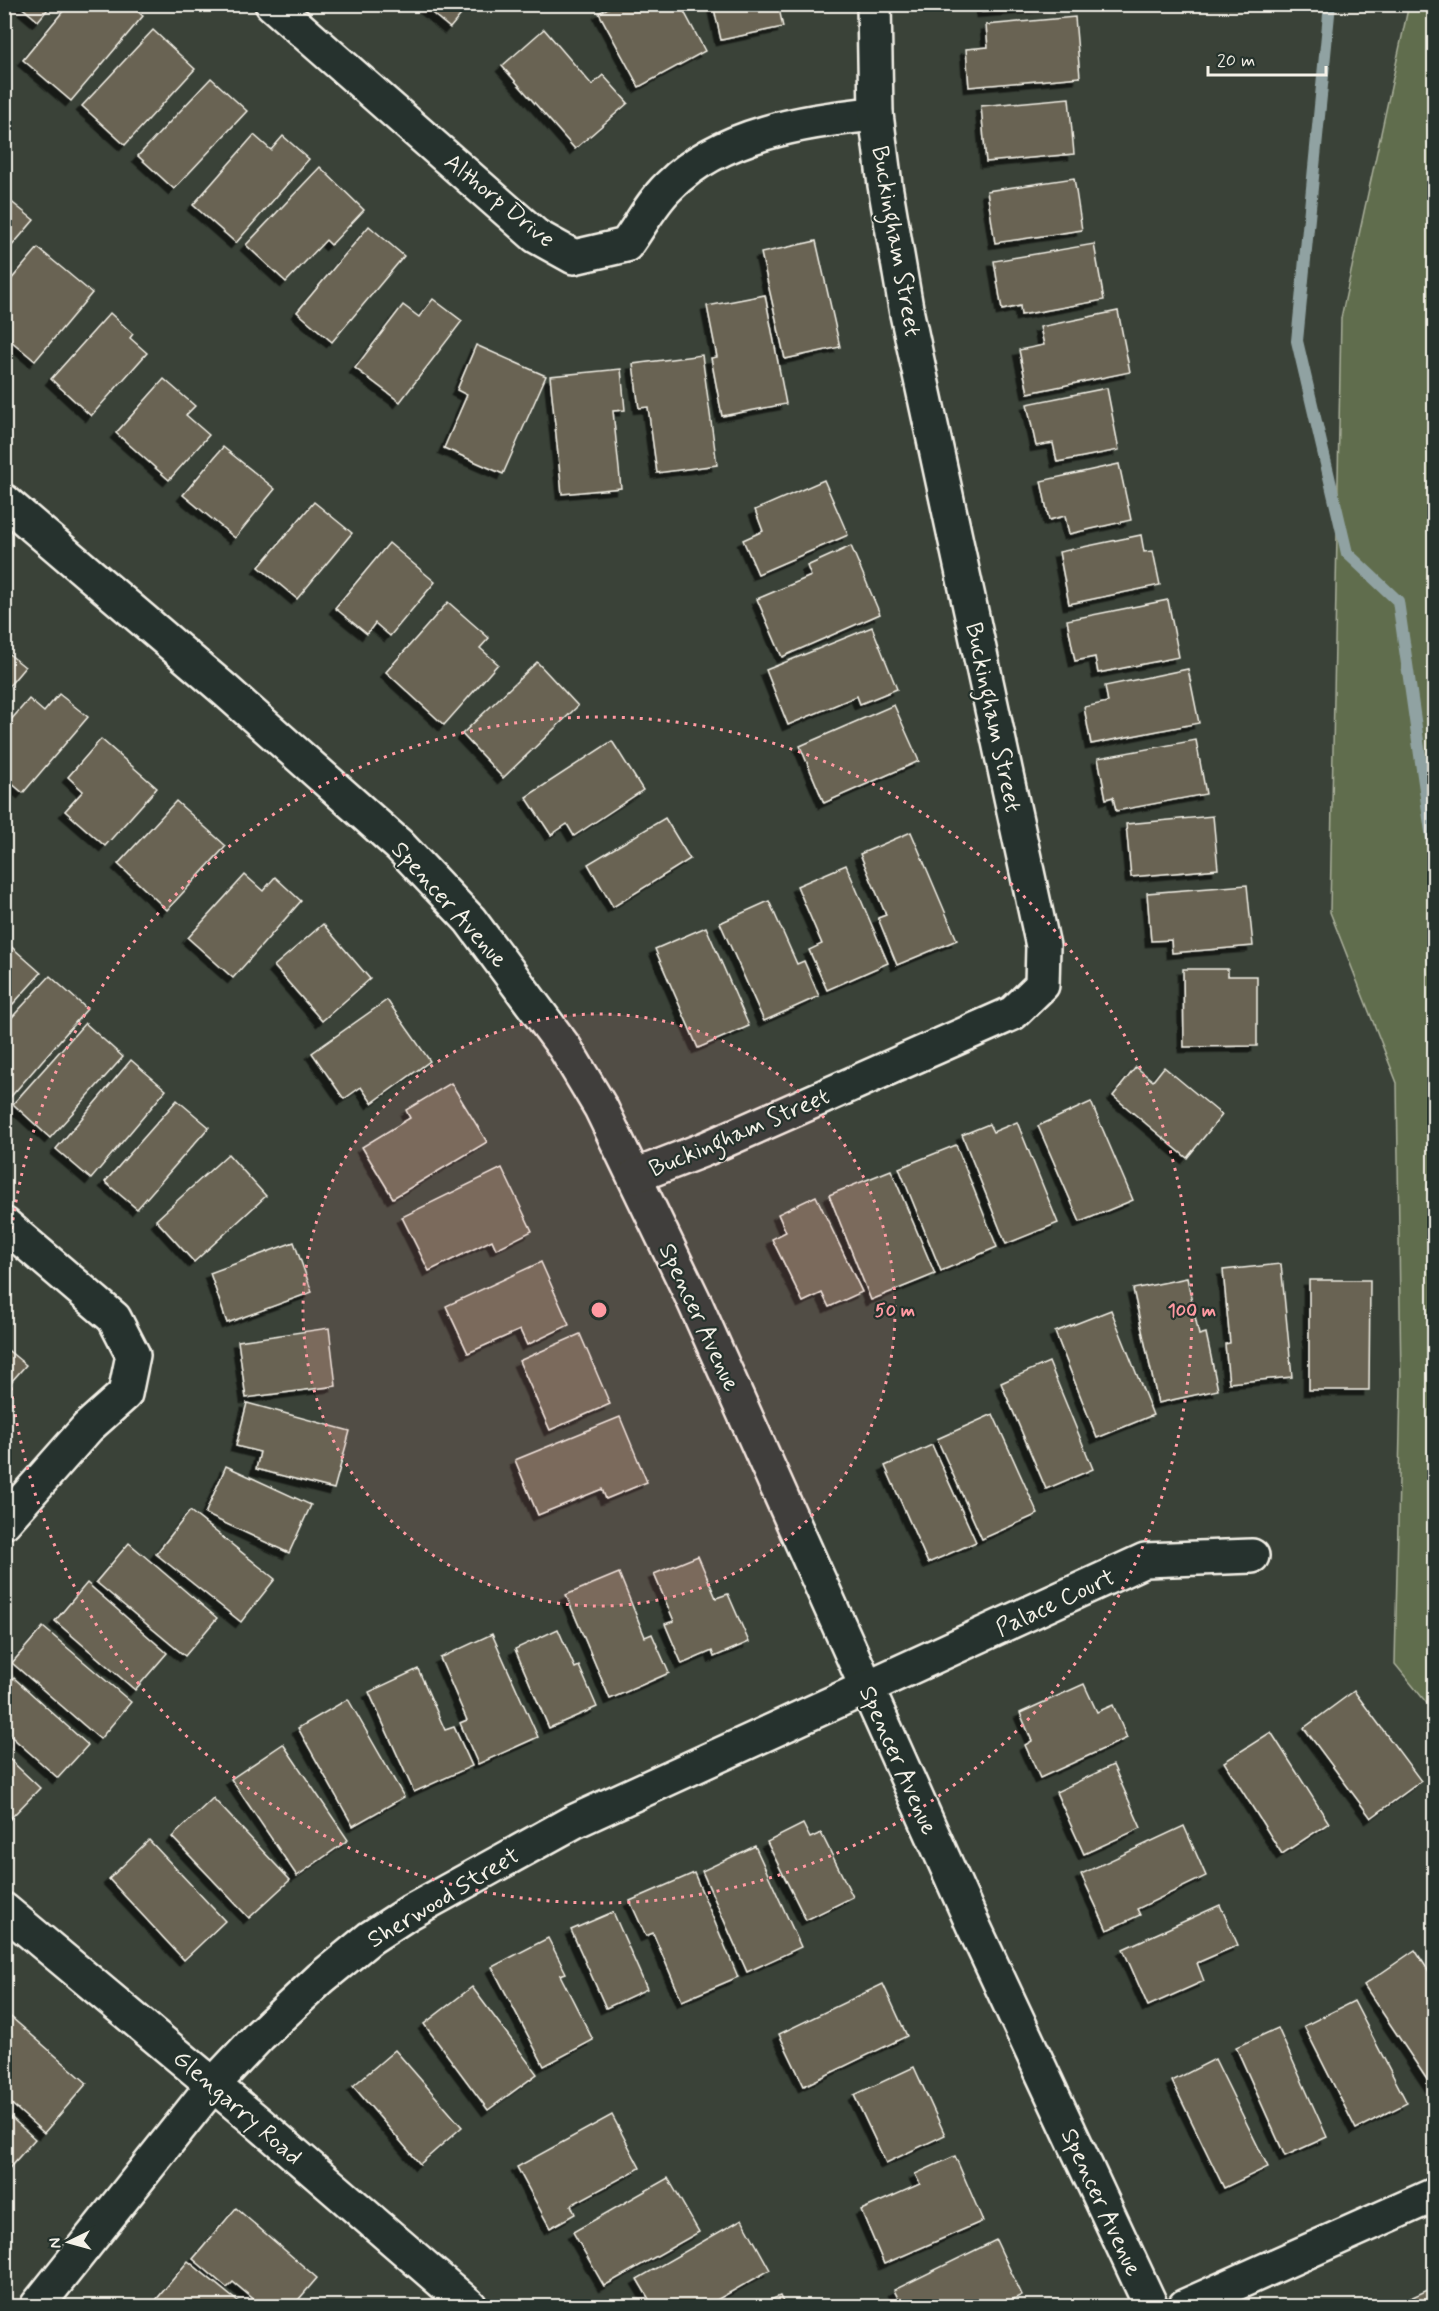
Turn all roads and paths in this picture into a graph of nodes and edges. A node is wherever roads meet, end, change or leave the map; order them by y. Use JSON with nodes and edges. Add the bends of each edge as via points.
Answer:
{"nodes":[{"id":1,"x":272,"y":4,"type":"edge"},
{"id":2,"x":874,"y":4,"type":"edge"},
{"id":3,"x":876,"y":114,"type":"junction"},
{"id":4,"x":4,"y":501,"type":"edge"},
{"id":5,"x":635,"y":1176,"type":"junction"},
{"id":6,"x":4,"y":1224,"type":"edge"},
{"id":7,"x":4,"y":1522,"type":"edge"},
{"id":8,"x":1252,"y":1556,"type":"dead end"},
{"id":9,"x":867,"y":1689,"type":"junction"},
{"id":10,"x":4,"y":1910,"type":"edge"},
{"id":11,"x":212,"y":2086,"type":"junction"},
{"id":12,"x":1434,"y":2194,"type":"edge"},
{"id":13,"x":37,"y":2307,"type":"edge"},
{"id":14,"x":470,"y":2307,"type":"edge"},
{"id":15,"x":1150,"y":2307,"type":"edge"},
{"id":16,"x":1185,"y":2307,"type":"edge"}],
"edges":[{"from":1,"to":3,"type":"street","name":"Althorp Drive","via":[[536,236],[574,257],[626,245],[668,186],[711,154],[771,131],[826,118]]},
{"from":2,"to":3,"type":"street","name":"Buckingham Street"},
{"from":3,"to":5,"type":"street","name":"Buckingham Street","via":[[907,315],[1043,946],[1042,985],[1012,1013]]},
{"from":4,"to":5,"type":"street","name":"Spencer Avenue","via":[[399,845],[470,920],[565,1048]]},
{"from":5,"to":9,"type":"street","name":"Spencer Avenue"},
{"from":6,"to":7,"type":"street","via":[[114,1318],[134,1355],[125,1394],[87,1427]]},
{"from":8,"to":9,"type":"street","name":"Palace Court","via":[[1145,1560]]},
{"from":9,"to":11,"type":"street","name":"Sherwood Street","via":[[573,1822],[410,1912],[321,1978]]},
{"from":9,"to":15,"type":"street","name":"Spencer Avenue"},
{"from":10,"to":11,"type":"street","name":"Glengarry Road"},
{"from":11,"to":13,"type":"street","name":"Sherwood Street"},
{"from":11,"to":14,"type":"street","name":"Glengarry Road"},
{"from":12,"to":16,"type":"street"}]}
